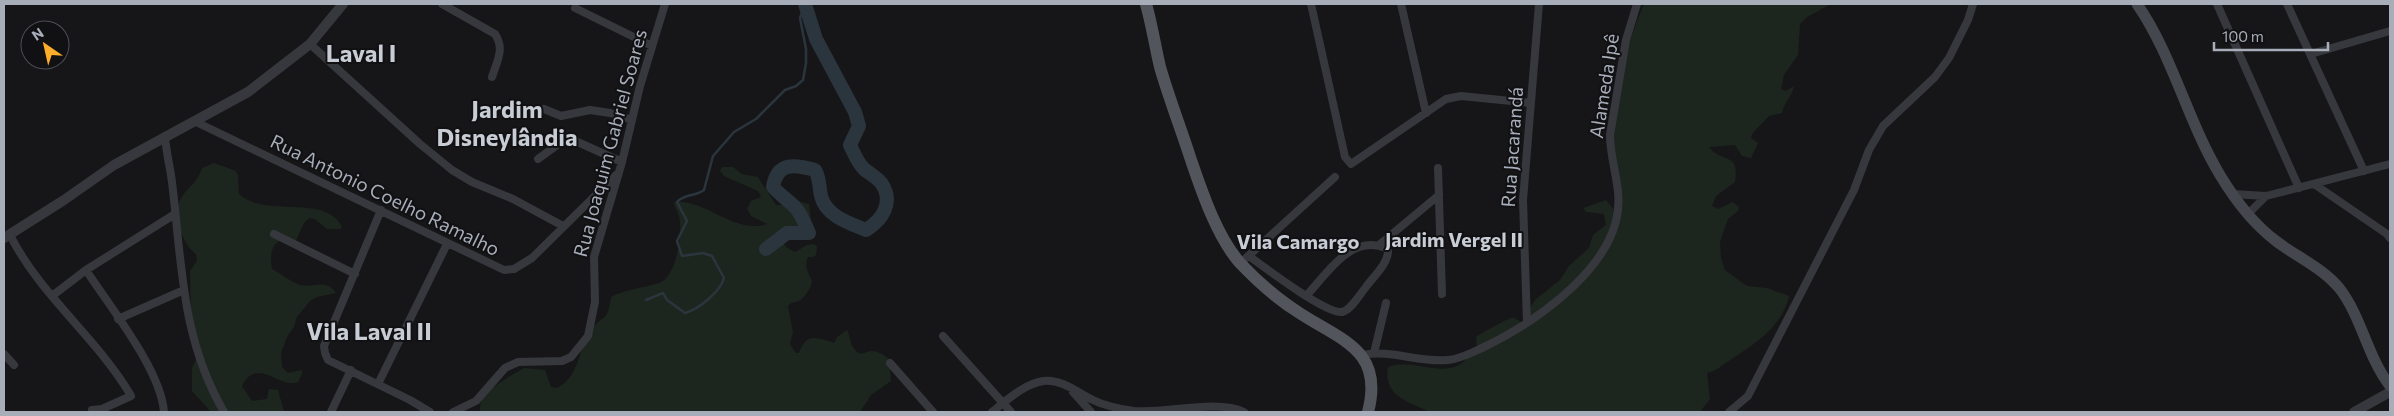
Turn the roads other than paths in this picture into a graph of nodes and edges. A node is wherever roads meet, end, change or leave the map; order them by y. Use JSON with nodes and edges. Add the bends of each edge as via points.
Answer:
{"nodes":[{"id":1,"x":343,"y":4,"type":"edge"},
{"id":2,"x":442,"y":4,"type":"edge"},
{"id":3,"x":665,"y":4,"type":"edge"},
{"id":4,"x":1146,"y":4,"type":"edge"},
{"id":5,"x":1152,"y":4,"type":"edge"},
{"id":6,"x":1311,"y":4,"type":"edge"},
{"id":7,"x":1401,"y":4,"type":"edge"},
{"id":8,"x":1539,"y":4,"type":"edge"},
{"id":9,"x":1637,"y":4,"type":"edge"},
{"id":10,"x":1973,"y":4,"type":"edge"},
{"id":11,"x":2137,"y":4,"type":"edge"},
{"id":12,"x":2217,"y":4,"type":"edge"},
{"id":13,"x":2288,"y":4,"type":"edge"},
{"id":14,"x":574,"y":8,"type":"dead end"},
{"id":15,"x":1150,"y":20,"type":"junction"},
{"id":16,"x":2390,"y":31,"type":"edge"},
{"id":17,"x":310,"y":44,"type":"junction"},
{"id":18,"x":652,"y":46,"type":"junction"},
{"id":19,"x":2311,"y":54,"type":"junction"},
{"id":20,"x":492,"y":77,"type":"dead end"},
{"id":21,"x":1530,"y":103,"type":"junction"},
{"id":22,"x":544,"y":109,"type":"dead end"},
{"id":23,"x":1426,"y":113,"type":"junction"},
{"id":24,"x":632,"y":120,"type":"junction"},
{"id":25,"x":196,"y":122,"type":"junction"},
{"id":26,"x":165,"y":136,"type":"junction"},
{"id":27,"x":538,"y":159,"type":"dead end"},
{"id":28,"x":622,"y":162,"type":"junction"},
{"id":29,"x":2390,"y":164,"type":"edge"},
{"id":30,"x":1438,"y":168,"type":"dead end"},
{"id":31,"x":2364,"y":171,"type":"junction"},
{"id":32,"x":618,"y":173,"type":"junction"},
{"id":33,"x":1335,"y":177,"type":"dead end"},
{"id":34,"x":2314,"y":184,"type":"junction"},
{"id":35,"x":2299,"y":188,"type":"junction"},
{"id":36,"x":2234,"y":194,"type":"junction"},
{"id":37,"x":1439,"y":196,"type":"junction"},
{"id":38,"x":2266,"y":196,"type":"junction"},
{"id":39,"x":381,"y":210,"type":"junction"},
{"id":40,"x":175,"y":214,"type":"junction"},
{"id":41,"x":2248,"y":215,"type":"junction"},
{"id":42,"x":563,"y":226,"type":"junction"},
{"id":43,"x":274,"y":234,"type":"dead end"},
{"id":44,"x":2389,"y":235,"type":"edge"},
{"id":45,"x":7,"y":236,"type":"edge"},
{"id":46,"x":448,"y":244,"type":"junction"},
{"id":47,"x":1379,"y":245,"type":"junction"},
{"id":48,"x":1244,"y":259,"type":"junction"},
{"id":49,"x":86,"y":270,"type":"junction"},
{"id":50,"x":355,"y":274,"type":"junction"},
{"id":51,"x":184,"y":290,"type":"junction"},
{"id":52,"x":1442,"y":294,"type":"dead end"},
{"id":53,"x":52,"y":296,"type":"junction"},
{"id":54,"x":1306,"y":296,"type":"junction"},
{"id":55,"x":1386,"y":303,"type":"dead end"},
{"id":56,"x":118,"y":319,"type":"junction"},
{"id":57,"x":1527,"y":323,"type":"junction"},
{"id":58,"x":943,"y":336,"type":"dead end"},
{"id":59,"x":4,"y":354,"type":"edge"},
{"id":60,"x":1368,"y":354,"type":"junction"},
{"id":61,"x":890,"y":363,"type":"dead end"},
{"id":62,"x":14,"y":365,"type":"dead end"},
{"id":63,"x":351,"y":370,"type":"junction"},
{"id":64,"x":378,"y":384,"type":"junction"},
{"id":65,"x":1068,"y":386,"type":"junction"},
{"id":66,"x":2390,"y":386,"type":"edge"},
{"id":67,"x":2390,"y":392,"type":"edge"},
{"id":68,"x":1003,"y":403,"type":"junction"},
{"id":69,"x":92,"y":410,"type":"dead end"},
{"id":70,"x":1134,"y":411,"type":"edge"},
{"id":71,"x":1168,"y":411,"type":"edge"},
{"id":72,"x":1371,"y":411,"type":"edge"},
{"id":73,"x":164,"y":412,"type":"edge"},
{"id":74,"x":224,"y":412,"type":"edge"},
{"id":75,"x":331,"y":412,"type":"edge"},
{"id":76,"x":430,"y":412,"type":"edge"},
{"id":77,"x":453,"y":412,"type":"edge"},
{"id":78,"x":933,"y":412,"type":"edge"},
{"id":79,"x":992,"y":412,"type":"edge"},
{"id":80,"x":1011,"y":412,"type":"edge"},
{"id":81,"x":1090,"y":412,"type":"edge"},
{"id":82,"x":1244,"y":412,"type":"edge"},
{"id":83,"x":1729,"y":412,"type":"edge"},
{"id":84,"x":2354,"y":412,"type":"edge"}],
"edges":[{"from":1,"to":17,"type":"street"},
{"from":2,"to":20,"type":"street","via":[[495,34],[500,41],[501,50]]},
{"from":3,"to":18,"type":"street","name":"Rua Joaquim Gabriel Soares"},
{"from":4,"to":15,"type":"main road"},
{"from":5,"to":15,"type":"main road"},
{"from":6,"to":23,"type":"street","via":[[1347,162],[1355,162]]},
{"from":7,"to":23,"type":"street"},
{"from":8,"to":21,"type":"street","name":"Rua Jacarandá"},
{"from":9,"to":57,"type":"street","name":"Alameda Ipê","via":[[1626,40],[1610,135],[1618,193],[1617,220],[1606,245],[1588,270]]},
{"from":10,"to":83,"type":"street","via":[[1968,20],[1935,77],[1883,126],[1869,150],[1850,198],[1748,396]]},
{"from":11,"to":36,"type":"main road","via":[[2159,41],[2208,154]]},
{"from":12,"to":35,"type":"street"},
{"from":13,"to":19,"type":"street"},
{"from":14,"to":18,"type":"street"},
{"from":15,"to":48,"type":"main road","via":[[1160,67],[1204,198],[1220,232]]},
{"from":16,"to":19,"type":"street"},
{"from":17,"to":25,"type":"street","via":[[248,92]]},
{"from":17,"to":42,"type":"street","via":[[452,170]]},
{"from":18,"to":24,"type":"street","name":"Rua Joaquim Gabriel Soares"},
{"from":19,"to":31,"type":"street"},
{"from":21,"to":23,"type":"street","via":[[1461,96],[1446,99]]},
{"from":21,"to":57,"type":"street","name":"Rua Jacarandá","via":[[1523,200]]},
{"from":22,"to":24,"type":"street","via":[[561,116],[590,110]]},
{"from":24,"to":28,"type":"street","name":"Rua Joaquim Gabriel Soares"},
{"from":25,"to":26,"type":"street"},
{"from":25,"to":39,"type":"street","name":"Rua Antonio Coelho Ramalho"},
{"from":26,"to":40,"type":"street"},
{"from":26,"to":45,"type":"street","via":[[114,165]]},
{"from":27,"to":28,"type":"street","via":[[564,140],[571,139]]},
{"from":28,"to":32,"type":"street","name":"Rua Joaquim Gabriel Soares"},
{"from":29,"to":31,"type":"street"},
{"from":30,"to":37,"type":"street"},
{"from":31,"to":34,"type":"street"},
{"from":32,"to":42,"type":"street","name":"Rua Antonio Coelho Ramalho"},
{"from":32,"to":77,"type":"street","name":"Rua Joaquim Gabriel Soares","via":[[594,257],[595,302],[588,336],[580,348],[572,357],[562,361],[518,362],[506,368],[476,401]]},
{"from":33,"to":48,"type":"street"},
{"from":34,"to":35,"type":"street"},
{"from":34,"to":44,"type":"street"},
{"from":35,"to":38,"type":"street"},
{"from":36,"to":38,"type":"street"},
{"from":36,"to":41,"type":"main road"},
{"from":37,"to":47,"type":"street"},
{"from":37,"to":52,"type":"street"},
{"from":38,"to":41,"type":"street"},
{"from":39,"to":46,"type":"street","name":"Rua Antonio Coelho Ramalho"},
{"from":39,"to":50,"type":"street"},
{"from":40,"to":49,"type":"street"},
{"from":40,"to":51,"type":"street"},
{"from":41,"to":66,"type":"main road","via":[[2277,242],[2331,279],[2350,305],[2370,354]]},
{"from":42,"to":46,"type":"street","name":"Rua Antonio Coelho Ramalho","via":[[532,258],[514,269],[504,270]]},
{"from":43,"to":50,"type":"street"},
{"from":45,"to":53,"type":"street"},
{"from":46,"to":64,"type":"street"},
{"from":47,"to":54,"type":"street","via":[[1354,247]]},
{"from":47,"to":54,"type":"street","via":[[1386,248],[1388,255],[1346,310],[1335,311]]},
{"from":48,"to":54,"type":"street"},
{"from":48,"to":60,"type":"main road","via":[[1282,300],[1300,314]]},
{"from":49,"to":53,"type":"street"},
{"from":49,"to":56,"type":"street"},
{"from":50,"to":63,"type":"street","via":[[324,346],[328,360]]},
{"from":51,"to":56,"type":"street"},
{"from":51,"to":74,"type":"street","via":[[199,357]]},
{"from":53,"to":69,"type":"street","via":[[117,374],[131,396]]},
{"from":55,"to":60,"type":"street"},
{"from":56,"to":73,"type":"street","via":[[162,394]]},
{"from":57,"to":60,"type":"street","name":"Alameda Ipê","via":[[1487,345],[1450,360]]},
{"from":58,"to":68,"type":"street"},
{"from":59,"to":62,"type":"street"},
{"from":60,"to":72,"type":"main road"},
{"from":61,"to":78,"type":"street"},
{"from":63,"to":64,"type":"street"},
{"from":63,"to":75,"type":"street"},
{"from":64,"to":76,"type":"street"},
{"from":65,"to":68,"type":"street","via":[[1057,382],[1035,383]]},
{"from":65,"to":70,"type":"street","via":[[1095,401]]},
{"from":65,"to":81,"type":"street"},
{"from":67,"to":84,"type":"street"},
{"from":68,"to":79,"type":"street"},
{"from":68,"to":80,"type":"street"},
{"from":70,"to":71,"type":"street"},
{"from":71,"to":82,"type":"street","via":[[1233,408]]}]}
